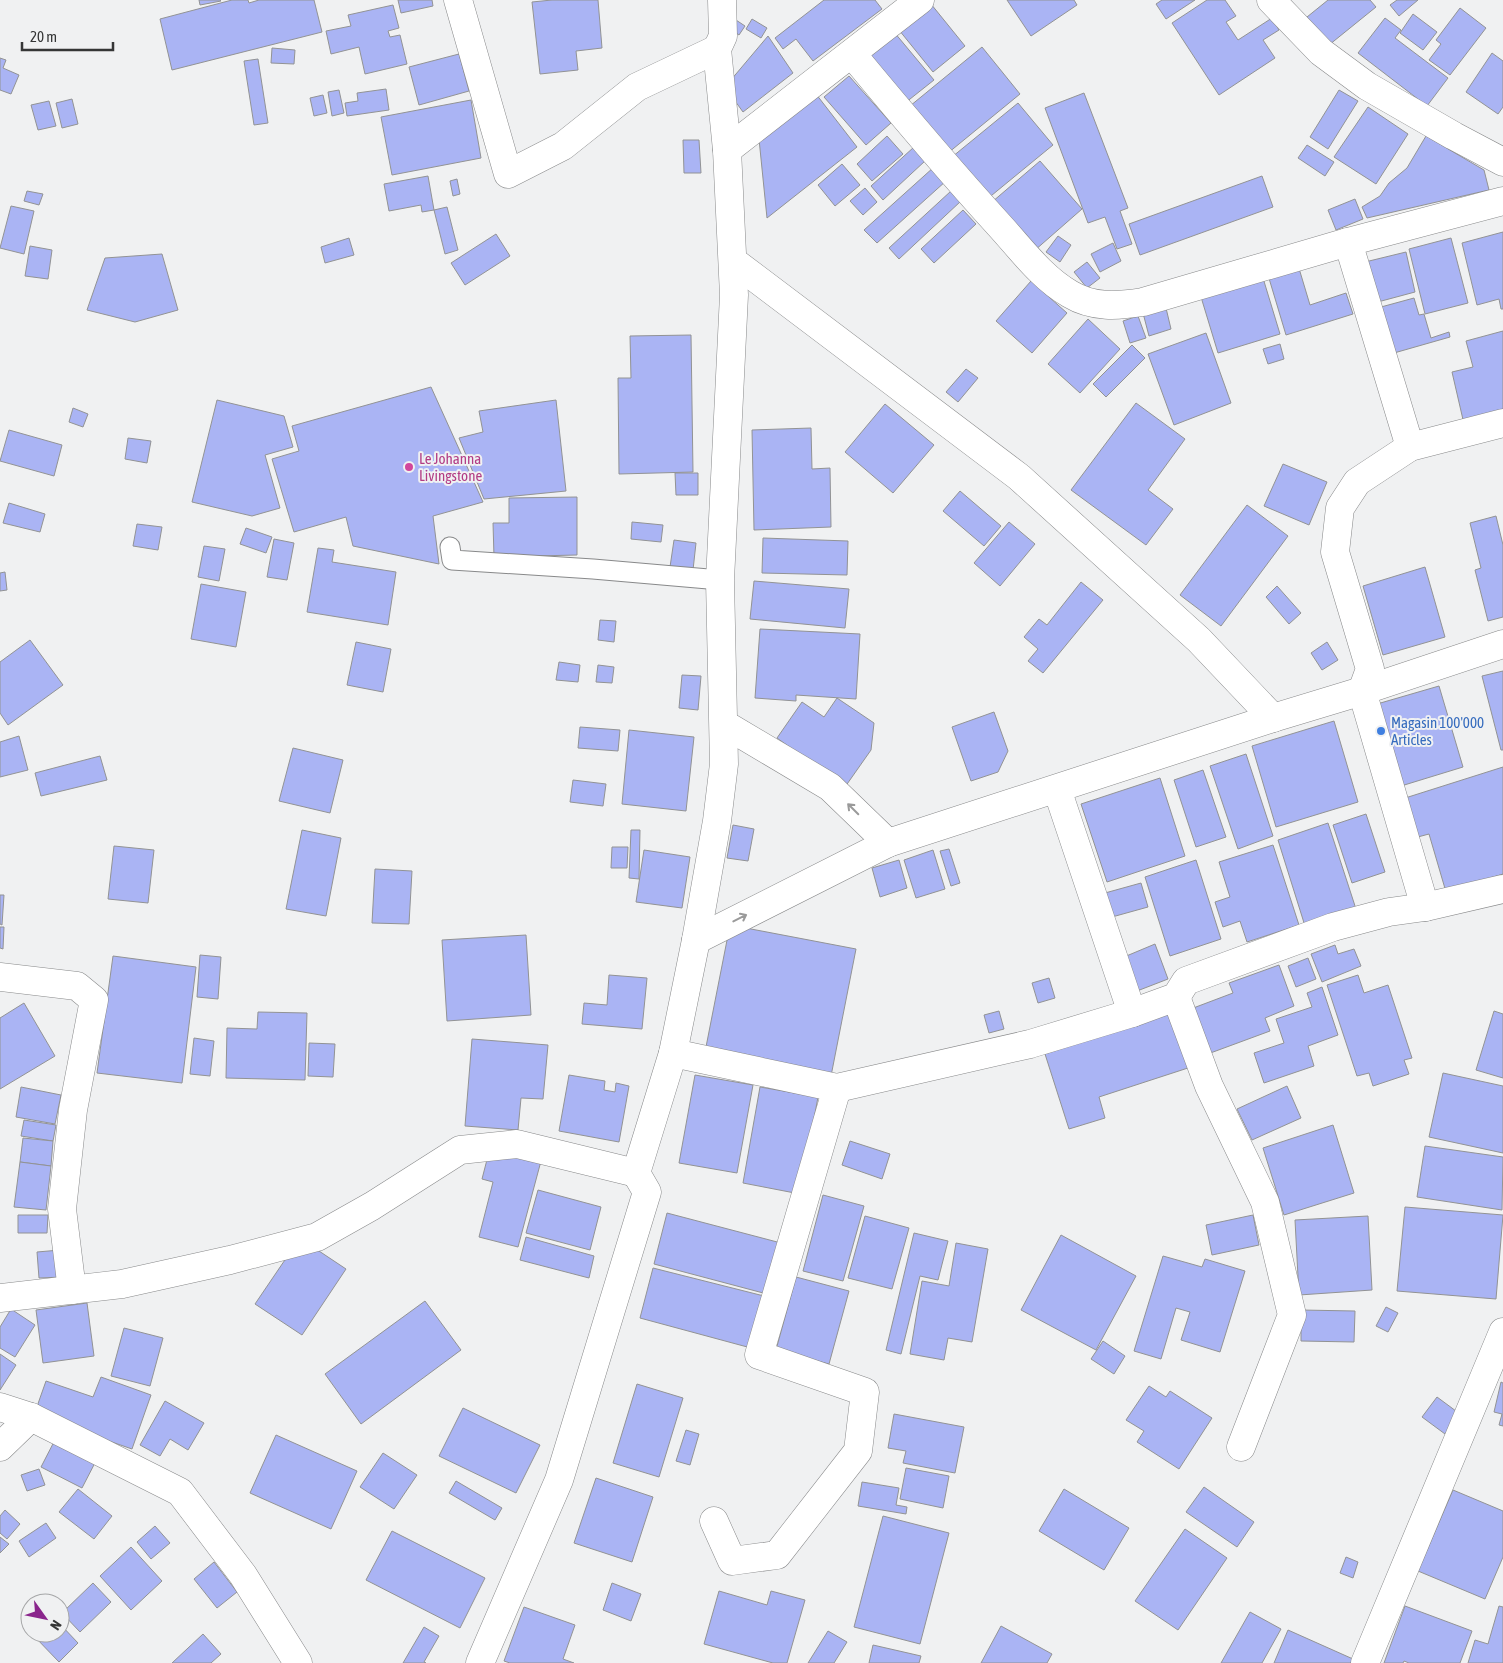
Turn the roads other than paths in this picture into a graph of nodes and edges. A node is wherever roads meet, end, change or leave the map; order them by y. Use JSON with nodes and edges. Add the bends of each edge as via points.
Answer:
{"nodes":[{"id":1,"x":458,"y":0,"type":"edge"},
{"id":2,"x":722,"y":0,"type":"edge"},
{"id":3,"x":920,"y":0,"type":"edge"},
{"id":4,"x":1271,"y":0,"type":"edge"},
{"id":5,"x":717,"y":49,"type":"junction"},
{"id":6,"x":852,"y":54,"type":"junction"},
{"id":7,"x":726,"y":150,"type":"junction"},
{"id":8,"x":1503,"y":162,"type":"edge"},
{"id":9,"x":1503,"y":201,"type":"edge"},
{"id":10,"x":1348,"y":242,"type":"junction"},
{"id":11,"x":733,"y":260,"type":"junction"},
{"id":12,"x":1503,"y":423,"type":"edge"},
{"id":13,"x":1410,"y":447,"type":"junction"},
{"id":14,"x":450,"y":547,"type":"dead end"},
{"id":15,"x":720,"y":580,"type":"junction"},
{"id":16,"x":1503,"y":644,"type":"edge"},
{"id":17,"x":1362,"y":692,"type":"junction"},
{"id":18,"x":1273,"y":718,"type":"junction"},
{"id":19,"x":724,"y":724,"type":"junction"},
{"id":20,"x":1057,"y":789,"type":"junction"},
{"id":21,"x":888,"y":843,"type":"junction"},
{"id":22,"x":1503,"y":889,"type":"edge"},
{"id":23,"x":1425,"y":907,"type":"junction"},
{"id":24,"x":696,"y":940,"type":"junction"},
{"id":25,"x":0,"y":977,"type":"edge"},
{"id":26,"x":1176,"y":998,"type":"junction"},
{"id":27,"x":1132,"y":1013,"type":"junction"},
{"id":28,"x":673,"y":1053,"type":"junction"},
{"id":29,"x":837,"y":1088,"type":"junction"},
{"id":30,"x":636,"y":1173,"type":"junction"},
{"id":31,"x":72,"y":1290,"type":"junction"},
{"id":32,"x":0,"y":1298,"type":"edge"},
{"id":33,"x":1503,"y":1332,"type":"edge"},
{"id":34,"x":0,"y":1407,"type":"edge"},
{"id":35,"x":31,"y":1417,"type":"junction"},
{"id":36,"x":0,"y":1447,"type":"edge"},
{"id":37,"x":1242,"y":1447,"type":"dead end"},
{"id":38,"x":714,"y":1521,"type":"dead end"},
{"id":39,"x":298,"y":1663,"type":"edge"},
{"id":40,"x":480,"y":1663,"type":"edge"},
{"id":41,"x":1365,"y":1663,"type":"edge"}],
"edges":[{"from":1,"to":5,"type":"street","via":[[508,174],[563,146],[637,87]]},
{"from":2,"to":5,"type":"street","via":[[723,36]]},
{"from":3,"to":6,"type":"street"},
{"from":4,"to":8,"type":"street","via":[[1321,52],[1367,86]]},
{"from":5,"to":7,"type":"street"},
{"from":6,"to":7,"type":"street"},
{"from":6,"to":10,"type":"street","via":[[967,190],[1046,277],[1070,295],[1096,305],[1122,306],[1144,302]]},
{"from":7,"to":11,"type":"street"},
{"from":9,"to":10,"type":"street"},
{"from":10,"to":13,"type":"street"},
{"from":11,"to":15,"type":"street"},
{"from":11,"to":18,"type":"street","via":[[1019,477],[1199,640]]},
{"from":12,"to":13,"type":"street"},
{"from":13,"to":17,"type":"street","via":[[1357,482],[1340,508],[1335,552],[1370,668]]},
{"from":14,"to":15,"type":"lane","via":[[452,560]]},
{"from":15,"to":19,"type":"street"},
{"from":16,"to":17,"type":"street"},
{"from":17,"to":18,"type":"street"},
{"from":17,"to":23,"type":"street"},
{"from":18,"to":20,"type":"street"},
{"from":21,"to":19,"type":"street","one_way":true,"via":[[830,787]]},
{"from":19,"to":24,"type":"street","via":[[721,788]]},
{"from":20,"to":21,"type":"street"},
{"from":20,"to":27,"type":"street"},
{"from":24,"to":21,"type":"street","one_way":true},
{"from":22,"to":23,"type":"street"},
{"from":23,"to":26,"type":"street","via":[[1389,912],[1332,927],[1186,981]]},
{"from":24,"to":28,"type":"street"},
{"from":25,"to":31,"type":"street","via":[[78,986],[94,1000],[73,1110],[62,1209]]},
{"from":26,"to":27,"type":"street"},
{"from":26,"to":37,"type":"street","via":[[1208,1086],[1266,1202],[1292,1315]]},
{"from":27,"to":29,"type":"street","via":[[1030,1044]]},
{"from":28,"to":29,"type":"street"},
{"from":28,"to":30,"type":"street"},
{"from":29,"to":38,"type":"street","via":[[759,1355],[865,1392],[858,1451],[778,1555],[732,1561]]},
{"from":30,"to":31,"type":"street","via":[[517,1144],[460,1150],[317,1237],[122,1284]]},
{"from":30,"to":40,"type":"street","via":[[647,1192],[568,1454],[549,1507]]},
{"from":31,"to":32,"type":"street"},
{"from":33,"to":41,"type":"street"},
{"from":34,"to":35,"type":"street"},
{"from":35,"to":36,"type":"street"},
{"from":35,"to":39,"type":"street","via":[[180,1492],[243,1575]]}]}
